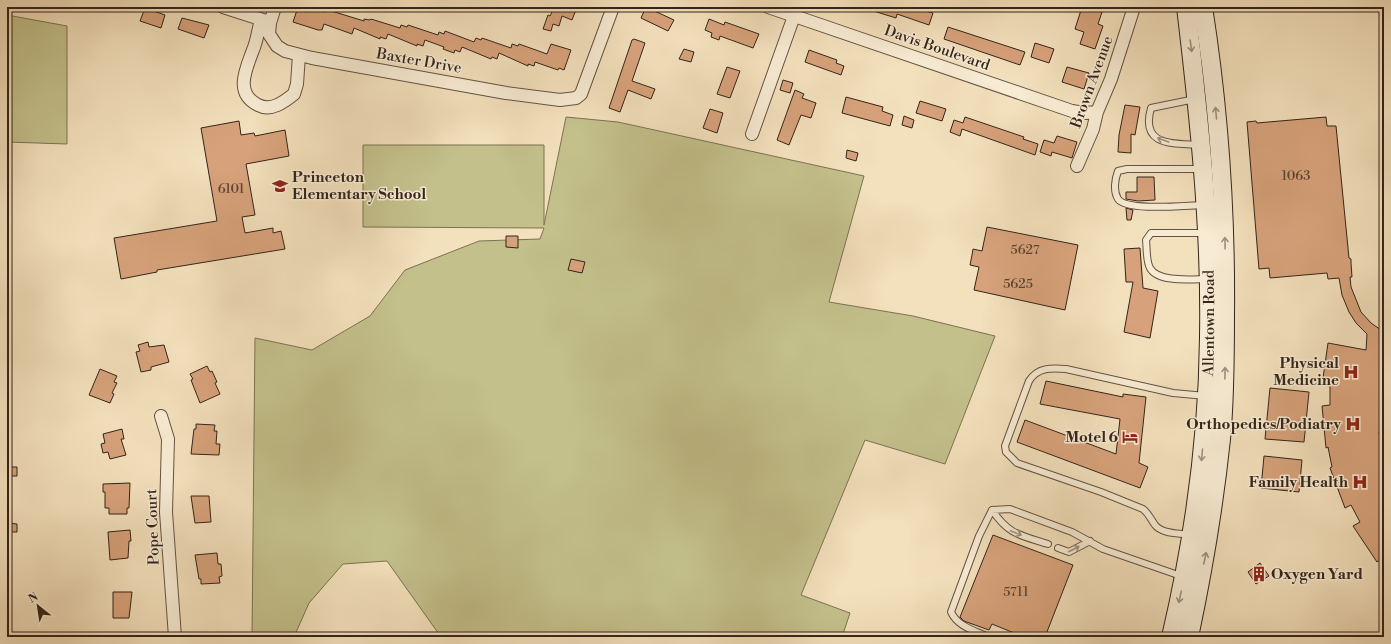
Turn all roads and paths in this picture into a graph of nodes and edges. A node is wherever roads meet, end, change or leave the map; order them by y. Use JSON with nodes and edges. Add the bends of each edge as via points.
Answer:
{"nodes":[{"id":1,"x":223,"y":7,"type":"edge"},
{"id":2,"x":275,"y":7,"type":"edge"},
{"id":3,"x":613,"y":7,"type":"edge"},
{"id":4,"x":768,"y":7,"type":"edge"},
{"id":5,"x":1134,"y":7,"type":"edge"},
{"id":6,"x":1186,"y":7,"type":"edge"},
{"id":7,"x":1203,"y":7,"type":"edge"},
{"id":8,"x":794,"y":16,"type":"junction"},
{"id":9,"x":265,"y":21,"type":"junction"},
{"id":10,"x":299,"y":55,"type":"junction"},
{"id":11,"x":1197,"y":99,"type":"junction"},
{"id":12,"x":1097,"y":112,"type":"junction"},
{"id":13,"x":752,"y":134,"type":"dead end"},
{"id":14,"x":1201,"y":146,"type":"junction"},
{"id":15,"x":1077,"y":166,"type":"dead end"},
{"id":16,"x":1203,"y":169,"type":"junction"},
{"id":17,"x":1206,"y":205,"type":"junction"},
{"id":18,"x":1208,"y":233,"type":"junction"},
{"id":19,"x":1209,"y":279,"type":"junction"},
{"id":20,"x":1215,"y":397,"type":"junction"},
{"id":21,"x":162,"y":416,"type":"dead end"},
{"id":22,"x":992,"y":510,"type":"junction"},
{"id":23,"x":1200,"y":537,"type":"junction"},
{"id":24,"x":1090,"y":541,"type":"junction"},
{"id":25,"x":1048,"y":544,"type":"dead end"},
{"id":26,"x":1058,"y":548,"type":"dead end"},
{"id":27,"x":1192,"y":579,"type":"junction"},
{"id":28,"x":175,"y":637,"type":"edge"},
{"id":29,"x":988,"y":637,"type":"edge"},
{"id":30,"x":1171,"y":637,"type":"edge"},
{"id":31,"x":1189,"y":637,"type":"edge"}],
"edges":[{"from":1,"to":9,"type":"street"},
{"from":2,"to":9,"type":"street"},
{"from":3,"to":10,"type":"street","name":"Baxter Drive","via":[[581,94],[576,98],[560,100],[506,93]]},
{"from":4,"to":8,"type":"street","name":"Davis Boulevard"},
{"from":5,"to":12,"type":"street","name":"Brown Avenue","via":[[1112,78]]},
{"from":6,"to":11,"type":"main road","name":"Allentown Road","one_way":true},
{"from":20,"to":7,"type":"main road","name":"Allentown Road","one_way":true,"via":[[1225,229],[1213,81]]},
{"from":8,"to":12,"type":"street","name":"Davis Boulevard","via":[[1072,111]]},
{"from":8,"to":13,"type":"street"},
{"from":9,"to":10,"type":"street","name":"Baxter Drive","via":[[269,34],[277,46]]},
{"from":9,"to":10,"type":"street","via":[[245,68],[243,81],[246,94],[252,102],[262,108],[272,108],[294,94]]},
{"from":11,"to":14,"type":"main road","name":"Allentown Road"},
{"from":14,"to":11,"type":"lane","one_way":true,"via":[[1163,142],[1152,135],[1147,121],[1151,108]]},
{"from":12,"to":15,"type":"street","name":"Brown Avenue","via":[[1093,129]]},
{"from":14,"to":16,"type":"main road","name":"Allentown Road"},
{"from":16,"to":17,"type":"main road","name":"Allentown Road"},
{"from":16,"to":17,"type":"lane","via":[[1127,169],[1118,171],[1115,181],[1117,198],[1122,203],[1142,207]]},
{"from":17,"to":18,"type":"main road","name":"Allentown Road"},
{"from":18,"to":19,"type":"main road","name":"Allentown Road"},
{"from":18,"to":19,"type":"lane","via":[[1158,233],[1151,234],[1146,240],[1150,268],[1155,273],[1167,279]]},
{"from":19,"to":20,"type":"main road","name":"Allentown Road","via":[[1209,337]]},
{"from":20,"to":23,"type":"main road","name":"Allentown Road","via":[[1221,439]]},
{"from":20,"to":23,"type":"lane","via":[[1173,393],[1066,369],[1050,368],[1032,375],[1028,381],[1005,446],[1006,452],[1017,463],[1143,509],[1161,530]]},
{"from":21,"to":28,"type":"street","name":"Pope Court","via":[[168,439],[166,512]]},
{"from":22,"to":24,"type":"lane","via":[[1010,508]]},
{"from":22,"to":25,"type":"lane","one_way":true,"via":[[1011,531]]},
{"from":22,"to":29,"type":"lane","via":[[979,536],[951,612],[954,620]]},
{"from":23,"to":27,"type":"main road","name":"Allentown Road"},
{"from":26,"to":24,"type":"lane","one_way":true,"via":[[1069,552]]},
{"from":24,"to":27,"type":"lane","via":[[1103,549]]},
{"from":27,"to":30,"type":"main road","name":"Allentown Road","one_way":true},
{"from":27,"to":31,"type":"main road","name":"Allentown Road"}]}
